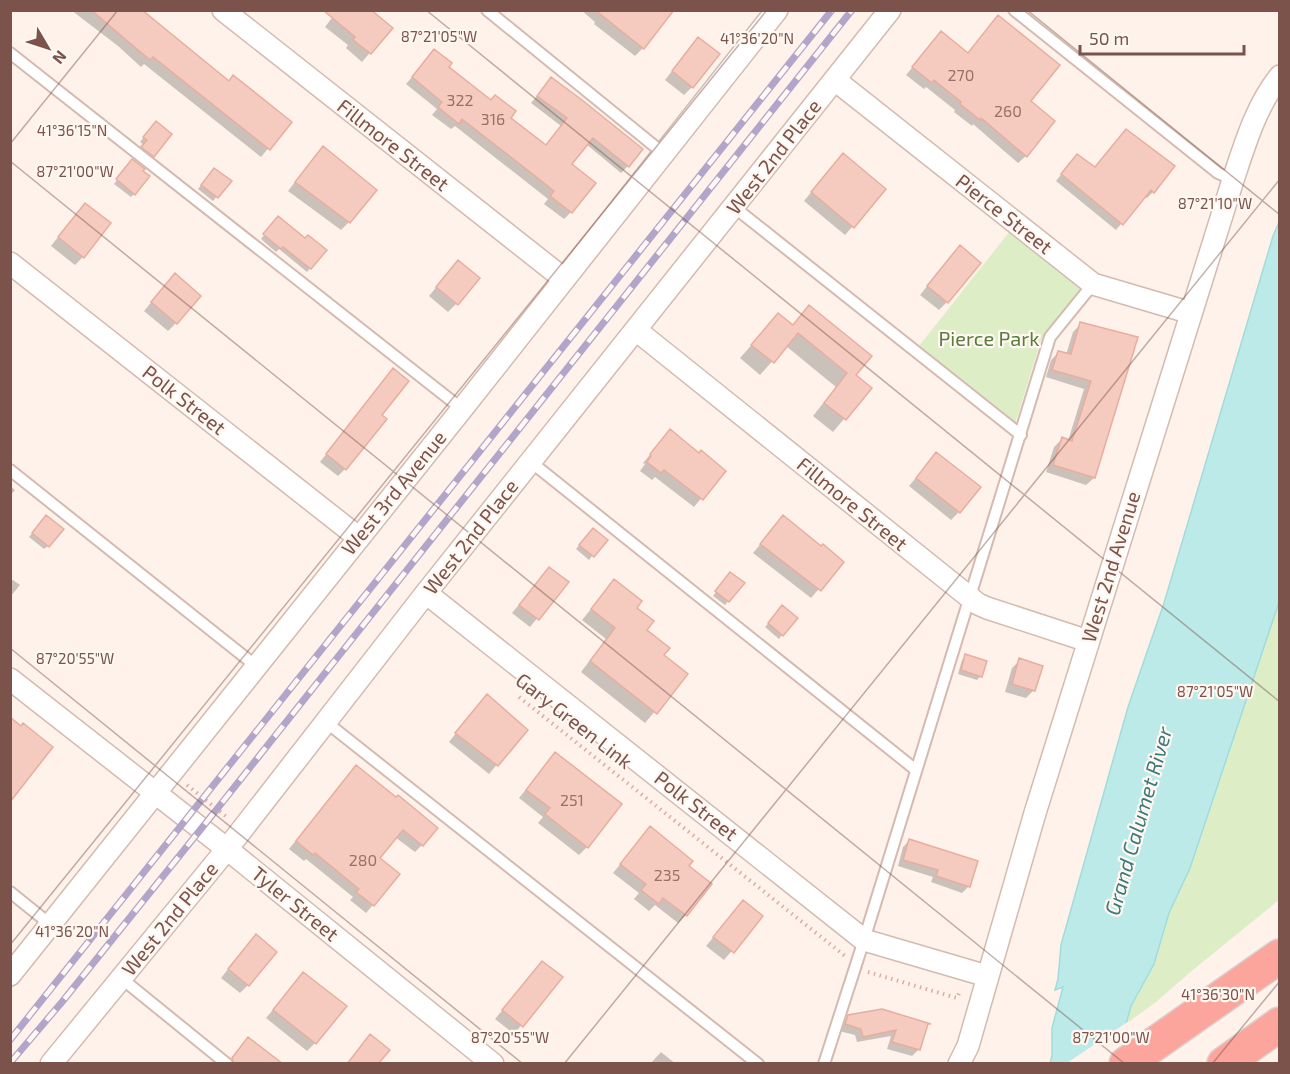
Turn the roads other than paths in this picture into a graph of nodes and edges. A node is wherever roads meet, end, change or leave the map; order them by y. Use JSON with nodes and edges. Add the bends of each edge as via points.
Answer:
{"nodes":[{"id":1,"x":223,"y":10,"type":"edge"},
{"id":2,"x":487,"y":10,"type":"edge"},
{"id":3,"x":890,"y":10,"type":"edge"},
{"id":4,"x":1014,"y":10,"type":"edge"},
{"id":5,"x":766,"y":14,"type":"edge"},
{"id":6,"x":10,"y":52,"type":"edge"},
{"id":7,"x":1280,"y":76,"type":"edge"},
{"id":8,"x":835,"y":80,"type":"junction"},
{"id":9,"x":663,"y":153,"type":"junction"},
{"id":10,"x":1233,"y":180,"type":"junction"},
{"id":11,"x":734,"y":207,"type":"junction"},
{"id":12,"x":10,"y":263,"type":"edge"},
{"id":13,"x":564,"y":279,"type":"junction"},
{"id":14,"x":1093,"y":284,"type":"junction"},
{"id":15,"x":1191,"y":313,"type":"junction"},
{"id":16,"x":636,"y":330,"type":"junction"},
{"id":17,"x":462,"y":409,"type":"junction"},
{"id":18,"x":1021,"y":435,"type":"junction"},
{"id":19,"x":531,"y":462,"type":"junction"},
{"id":20,"x":10,"y":470,"type":"edge"},
{"id":21,"x":358,"y":537,"type":"junction"},
{"id":22,"x":426,"y":593,"type":"junction"},
{"id":23,"x":969,"y":597,"type":"junction"},
{"id":24,"x":1088,"y":641,"type":"junction"},
{"id":25,"x":256,"y":666,"type":"junction"},
{"id":26,"x":10,"y":680,"type":"edge"},
{"id":27,"x":326,"y":722,"type":"junction"},
{"id":28,"x":916,"y":770,"type":"junction"},
{"id":29,"x":154,"y":793,"type":"junction"},
{"id":30,"x":227,"y":849,"type":"junction"},
{"id":31,"x":10,"y":892,"type":"edge"},
{"id":32,"x":51,"y":925,"type":"junction"},
{"id":33,"x":864,"y":940,"type":"junction"},
{"id":34,"x":1280,"y":956,"type":"edge"},
{"id":35,"x":10,"y":975,"type":"edge"},
{"id":36,"x":987,"y":976,"type":"junction"},
{"id":37,"x":122,"y":978,"type":"junction"},
{"id":38,"x":1280,"y":1024,"type":"edge"},
{"id":39,"x":51,"y":1064,"type":"edge"},
{"id":40,"x":227,"y":1064,"type":"edge"},
{"id":41,"x":493,"y":1064,"type":"edge"},
{"id":42,"x":758,"y":1064,"type":"edge"},
{"id":43,"x":824,"y":1064,"type":"edge"},
{"id":44,"x":959,"y":1064,"type":"edge"},
{"id":45,"x":1126,"y":1064,"type":"edge"},
{"id":46,"x":1224,"y":1064,"type":"edge"}],
"edges":[{"from":1,"to":13,"type":"street","name":"Fillmore Street"},
{"from":2,"to":9,"type":"lane"},
{"from":3,"to":8,"type":"street","name":"West 2nd Place"},
{"from":4,"to":10,"type":"lane","via":[[1218,173]]},
{"from":5,"to":9,"type":"street","name":"West 3rd Avenue"},
{"from":6,"to":17,"type":"lane"},
{"from":7,"to":10,"type":"street","name":"West 2nd Avenue","via":[[1256,116]]},
{"from":8,"to":11,"type":"street","name":"West 2nd Place"},
{"from":8,"to":14,"type":"street","name":"Pierce Street"},
{"from":9,"to":13,"type":"street","name":"West 3rd Avenue"},
{"from":10,"to":15,"type":"street","name":"West 2nd Avenue"},
{"from":11,"to":16,"type":"street","name":"West 2nd Place"},
{"from":11,"to":18,"type":"lane"},
{"from":12,"to":21,"type":"street","name":"Polk Street"},
{"from":13,"to":17,"type":"street","name":"West 3rd Avenue"},
{"from":14,"to":15,"type":"street","name":"Pierce Street"},
{"from":14,"to":18,"type":"lane","via":[[1050,337]]},
{"from":15,"to":24,"type":"street","name":"West 2nd Avenue"},
{"from":16,"to":19,"type":"street","name":"West 2nd Place"},
{"from":16,"to":23,"type":"street","name":"Fillmore Street"},
{"from":17,"to":21,"type":"street","name":"West 3rd Avenue"},
{"from":18,"to":23,"type":"lane"},
{"from":19,"to":22,"type":"street","name":"West 2nd Place"},
{"from":19,"to":28,"type":"lane"},
{"from":20,"to":25,"type":"lane"},
{"from":21,"to":25,"type":"street","name":"West 3rd Avenue"},
{"from":22,"to":27,"type":"street","name":"West 2nd Place"},
{"from":22,"to":33,"type":"street","name":"Polk Street"},
{"from":23,"to":24,"type":"street","name":"Fillmore Street","via":[[987,608]]},
{"from":23,"to":28,"type":"lane"},
{"from":24,"to":36,"type":"street","name":"West 2nd Avenue"},
{"from":25,"to":29,"type":"street","name":"West 3rd Avenue"},
{"from":26,"to":29,"type":"street","name":"Tyler Street"},
{"from":27,"to":30,"type":"street","name":"West 2nd Place"},
{"from":27,"to":42,"type":"lane"},
{"from":28,"to":33,"type":"lane"},
{"from":29,"to":30,"type":"street","name":"Tyler Street"},
{"from":29,"to":32,"type":"street","name":"West 3rd Avenue"},
{"from":30,"to":37,"type":"street","name":"West 2nd Place"},
{"from":30,"to":41,"type":"street","name":"Tyler Street"},
{"from":31,"to":32,"type":"lane"},
{"from":32,"to":35,"type":"street","name":"West 3rd Avenue"},
{"from":33,"to":36,"type":"street","name":"Polk Street"},
{"from":33,"to":43,"type":"lane"},
{"from":34,"to":45,"type":"highway"},
{"from":36,"to":44,"type":"street","name":"West 2nd Avenue","via":[[969,1046]]},
{"from":37,"to":39,"type":"street","name":"West 2nd Place"},
{"from":37,"to":40,"type":"lane"},
{"from":38,"to":46,"type":"highway"}]}
